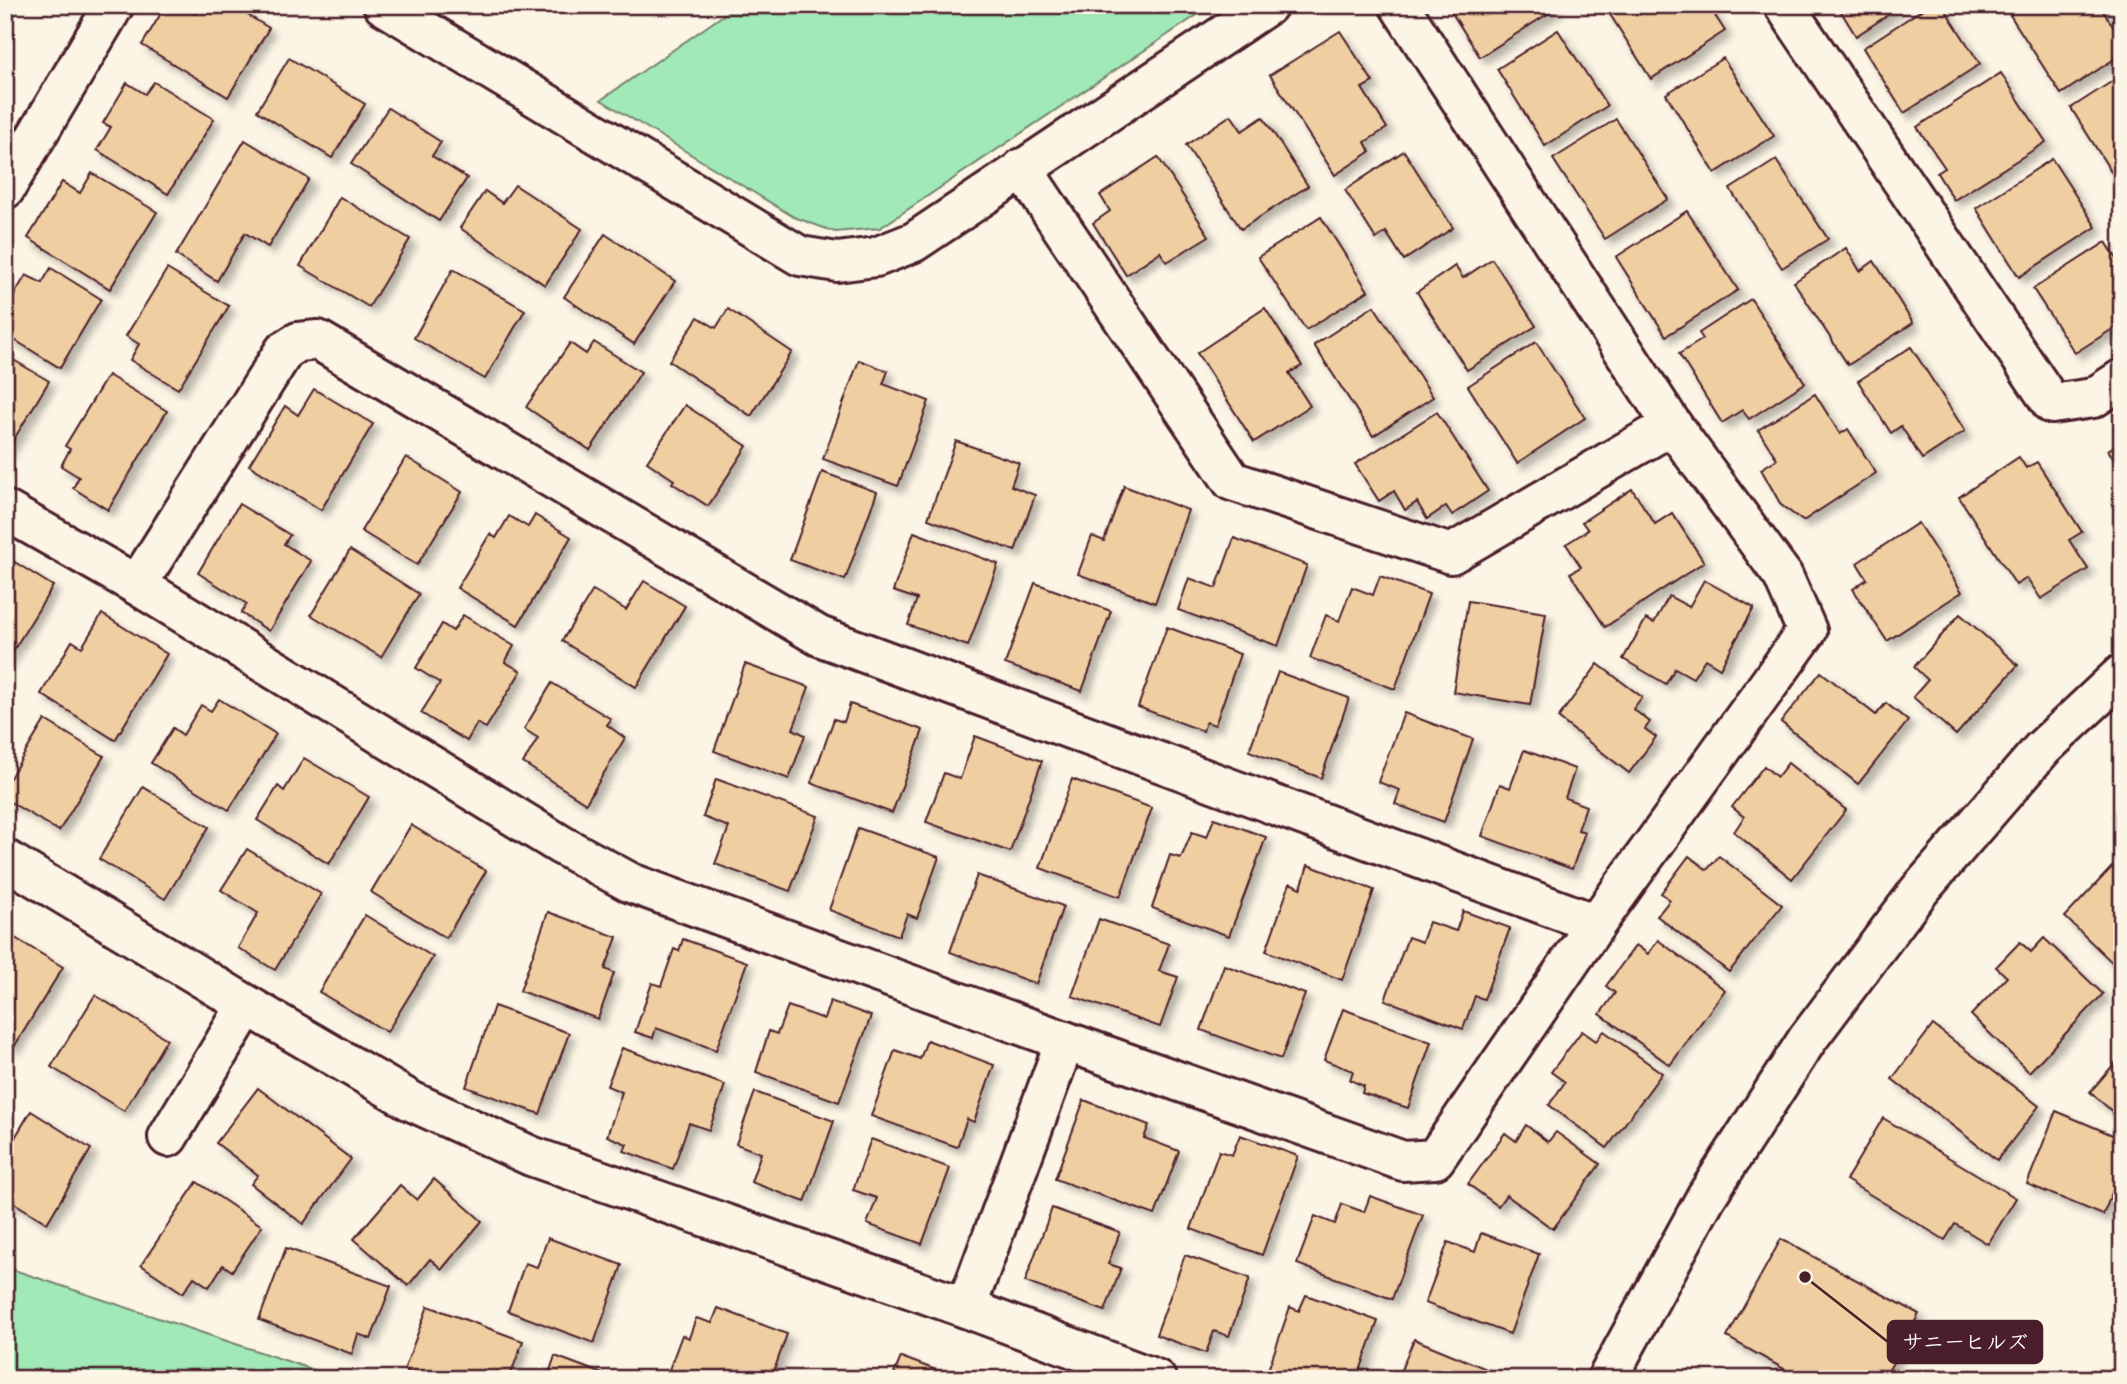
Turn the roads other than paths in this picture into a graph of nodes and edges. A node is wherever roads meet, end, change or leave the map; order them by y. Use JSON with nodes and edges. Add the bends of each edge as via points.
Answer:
{"nodes":[{"id":1,"x":114,"y":5,"type":"edge"},
{"id":2,"x":383,"y":5,"type":"edge"},
{"id":3,"x":1268,"y":5,"type":"edge"},
{"id":4,"x":1399,"y":5,"type":"edge"},
{"id":5,"x":1784,"y":5,"type":"edge"},
{"id":6,"x":1022,"y":169,"type":"junction"},
{"id":7,"x":5,"y":189,"type":"edge"},
{"id":8,"x":2122,"y":379,"type":"edge"},
{"id":9,"x":1672,"y":425,"type":"junction"},
{"id":10,"x":5,"y":510,"type":"edge"},
{"id":11,"x":138,"y":584,"type":"junction"},
{"id":12,"x":2122,"y":674,"type":"edge"},
{"id":13,"x":5,"y":859,"type":"edge"},
{"id":14,"x":1597,"y":924,"type":"junction"},
{"id":15,"x":247,"y":1006,"type":"junction"},
{"id":16,"x":1065,"y":1041,"type":"junction"},
{"id":17,"x":168,"y":1137,"type":"dead end"},
{"id":18,"x":967,"y":1308,"type":"junction"},
{"id":19,"x":1156,"y":1379,"type":"edge"},
{"id":20,"x":1607,"y":1379,"type":"edge"}],
"edges":[{"from":1,"to":7,"type":"street"},
{"from":2,"to":6,"type":"street","via":[[800,256],[837,262],[876,257],[914,242]]},
{"from":3,"to":6,"type":"street"},
{"from":4,"to":9,"type":"street"},
{"from":5,"to":8,"type":"street","via":[[2052,404],[2093,398]]},
{"from":6,"to":9,"type":"street","via":[[1232,481],[1451,554]]},
{"from":9,"to":14,"type":"street","via":[[1783,576],[1807,631]]},
{"from":10,"to":11,"type":"street"},
{"from":11,"to":14,"type":"street","via":[[284,351],[298,342],[318,340],[819,636]]},
{"from":11,"to":16,"type":"street","via":[[549,838],[631,883]]},
{"from":12,"to":20,"type":"street","via":[[2042,750],[1919,891],[1807,1040],[1706,1198]]},
{"from":13,"to":15,"type":"street"},
{"from":14,"to":16,"type":"street","via":[[1435,1158],[1403,1161]]},
{"from":15,"to":17,"type":"street"},
{"from":15,"to":18,"type":"street","via":[[411,1101],[531,1156]]},
{"from":16,"to":18,"type":"street"},
{"from":18,"to":19,"type":"street"}]}
